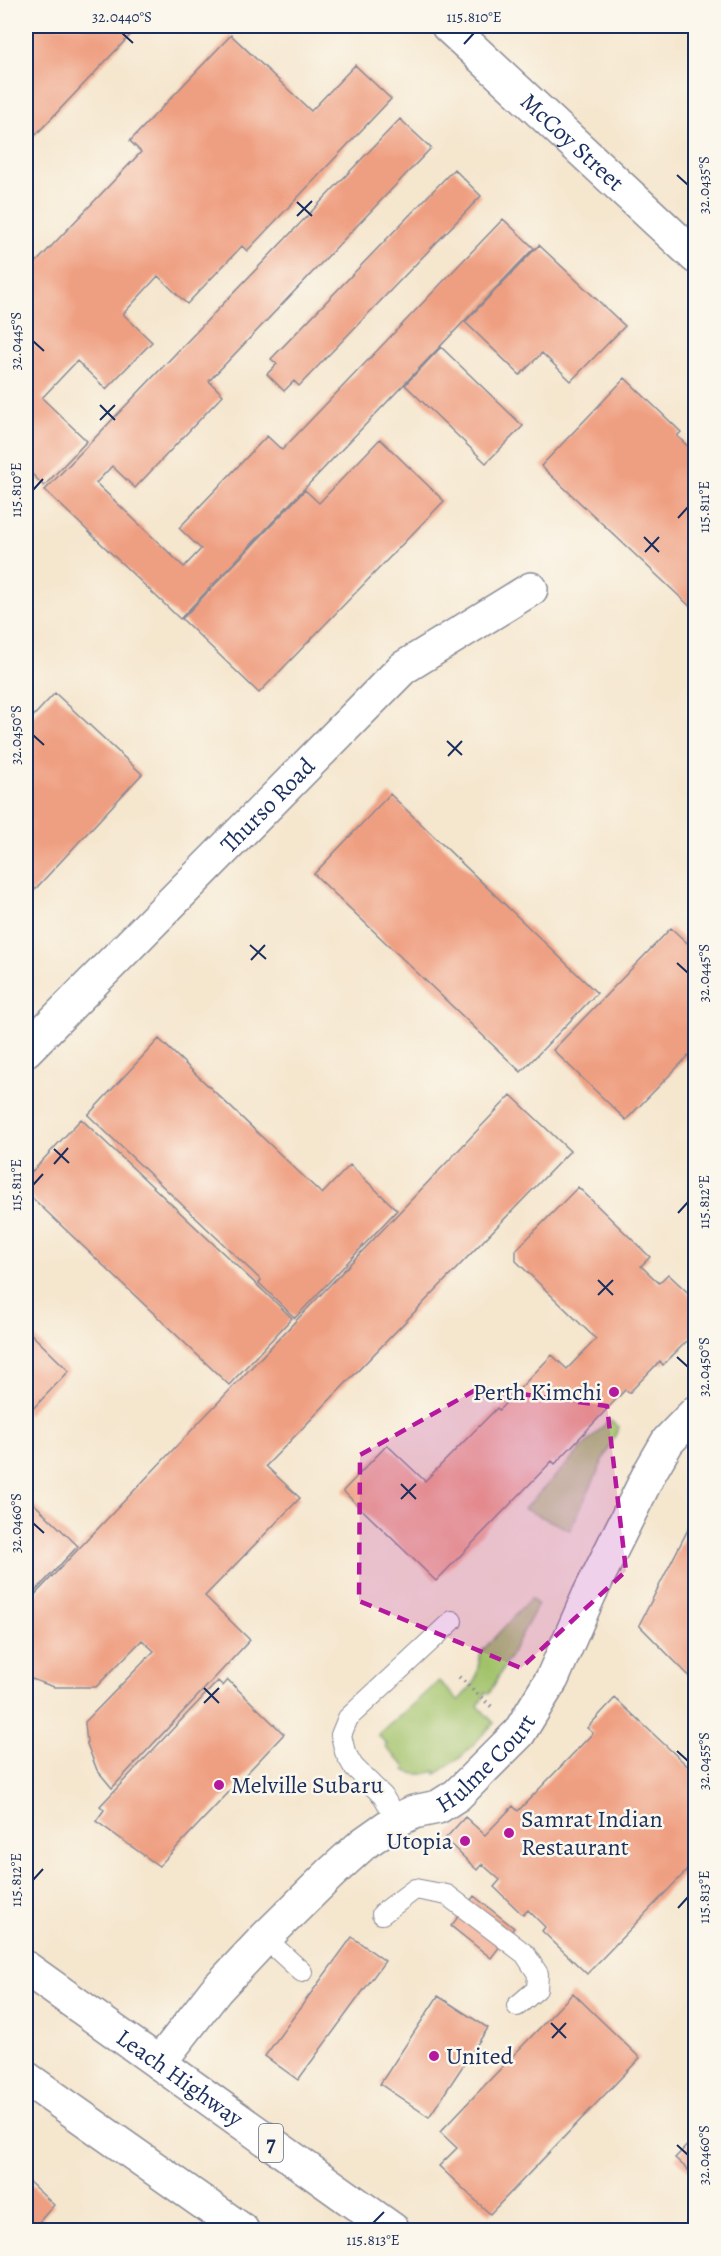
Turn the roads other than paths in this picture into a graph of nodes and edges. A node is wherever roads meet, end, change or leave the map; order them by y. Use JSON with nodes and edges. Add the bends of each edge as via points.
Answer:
{"nodes":[{"id":1,"x":448,"y":26,"type":"edge"},
{"id":2,"x":696,"y":257,"type":"edge"},
{"id":3,"x":531,"y":588,"type":"dead end"},
{"id":4,"x":26,"y":1050,"type":"edge"},
{"id":5,"x":696,"y":1412,"type":"edge"},
{"id":6,"x":452,"y":1621,"type":"dead end"},
{"id":7,"x":397,"y":1820,"type":"junction"},
{"id":8,"x":382,"y":1914,"type":"dead end"},
{"id":9,"x":265,"y":1938,"type":"junction"},
{"id":10,"x":26,"y":1968,"type":"edge"},
{"id":11,"x":302,"y":1972,"type":"dead end"},
{"id":12,"x":517,"y":2006,"type":"dead end"},
{"id":13,"x":159,"y":2064,"type":"junction"},
{"id":14,"x":26,"y":2078,"type":"edge"},
{"id":15,"x":242,"y":2230,"type":"edge"},
{"id":16,"x":393,"y":2230,"type":"edge"}],
"edges":[{"from":1,"to":2,"type":"main road","name":"McCoy Street"},
{"from":3,"to":4,"type":"main road","name":"Thurso Road","via":[[403,668]]},
{"from":5,"to":7,"type":"main road","name":"Hulme Court","via":[[668,1441],[650,1472],[552,1679],[519,1732],[457,1795],[438,1807]]},
{"from":6,"to":7,"type":"lane","via":[[348,1718],[340,1735],[350,1761],[383,1796]]},
{"from":7,"to":9,"type":"main road","name":"Hulme Court","via":[[363,1844]]},
{"from":8,"to":12,"type":"lane","via":[[415,1889],[447,1895],[525,1954],[538,1974],[537,1989]]},
{"from":9,"to":11,"type":"lane"},
{"from":9,"to":13,"type":"main road","name":"Hulme Court","via":[[216,1990]]},
{"from":10,"to":13,"type":"main road","name":"Leach Highway","number":"7"},
{"from":13,"to":16,"type":"main road","name":"Leach Highway","number":"7"},
{"from":14,"to":15,"type":"main road"}]}
